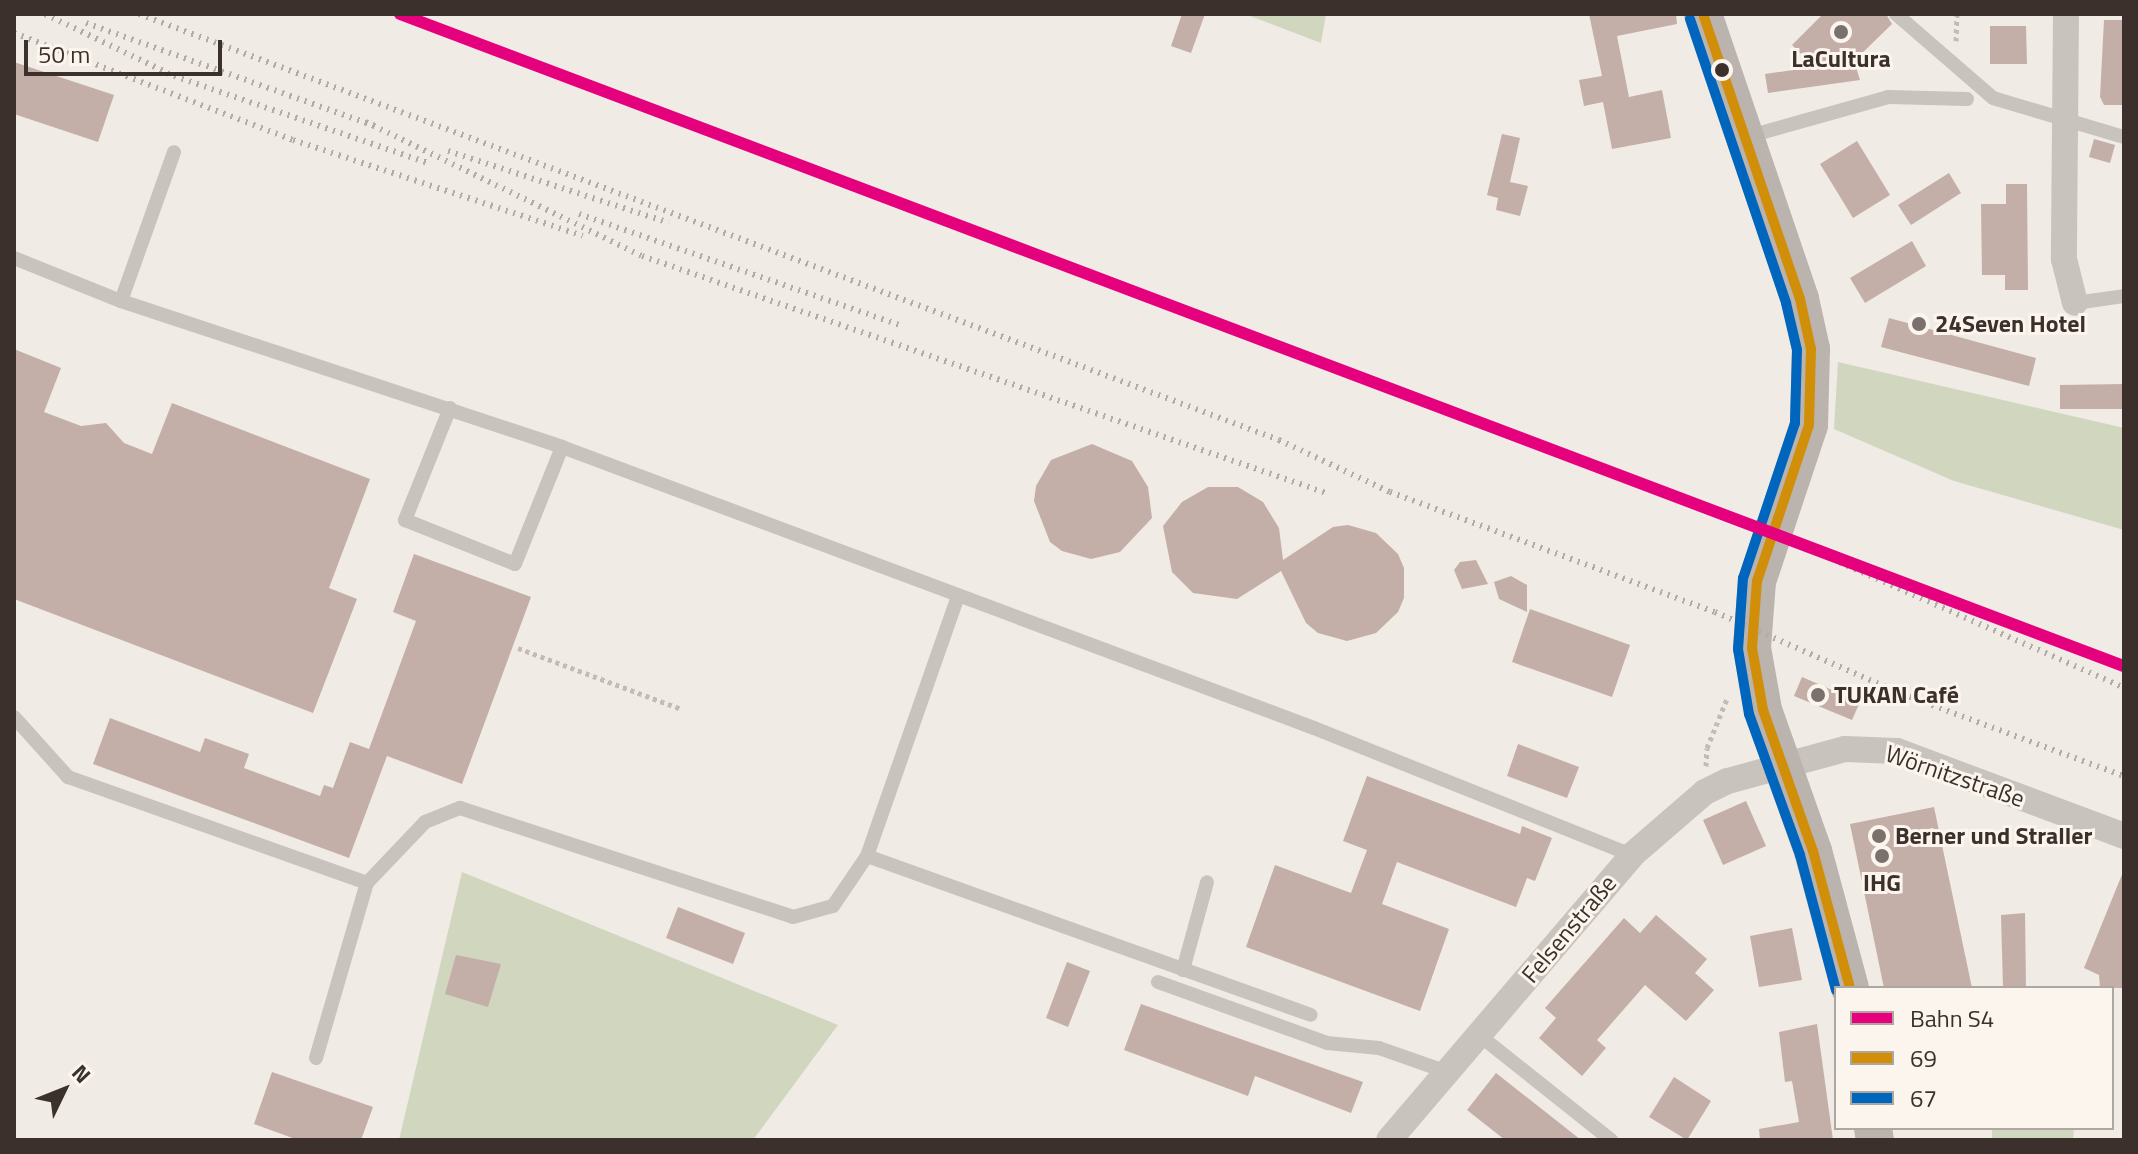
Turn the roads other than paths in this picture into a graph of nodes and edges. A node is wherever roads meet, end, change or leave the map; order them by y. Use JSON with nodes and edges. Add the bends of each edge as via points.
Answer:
{"nodes":[{"id":1,"x":1703,"y":14,"type":"edge"},
{"id":2,"x":1896,"y":14,"type":"edge"},
{"id":3,"x":2066,"y":14,"type":"edge"},
{"id":4,"x":1967,"y":99,"type":"dead end"},
{"id":5,"x":2065,"y":115,"type":"junction"},
{"id":6,"x":1745,"y":137,"type":"junction"},
{"id":7,"x":2124,"y":137,"type":"edge"},
{"id":8,"x":174,"y":152,"type":"dead end"},
{"id":9,"x":14,"y":258,"type":"edge"},
{"id":10,"x":2124,"y":296,"type":"edge"},
{"id":11,"x":121,"y":301,"type":"junction"},
{"id":12,"x":2075,"y":303,"type":"joint"},
{"id":13,"x":450,"y":408,"type":"junction"},
{"id":14,"x":562,"y":447,"type":"junction"},
{"id":15,"x":958,"y":596,"type":"junction"},
{"id":16,"x":14,"y":717,"type":"edge"},
{"id":17,"x":1782,"y":764,"type":"junction"},
{"id":18,"x":2124,"y":836,"type":"edge"},
{"id":19,"x":1632,"y":855,"type":"junction"},
{"id":20,"x":867,"y":856,"type":"junction"},
{"id":21,"x":1207,"y":882,"type":"dead end"},
{"id":22,"x":367,"y":883,"type":"junction"},
{"id":23,"x":1183,"y":970,"type":"junction"},
{"id":24,"x":1158,"y":982,"type":"dead end"},
{"id":25,"x":1849,"y":986,"type":"edge"},
{"id":26,"x":1310,"y":1015,"type":"dead end"},
{"id":27,"x":1479,"y":1035,"type":"junction"},
{"id":28,"x":316,"y":1058,"type":"dead end"},
{"id":29,"x":1447,"y":1072,"type":"junction"},
{"id":30,"x":1389,"y":1140,"type":"edge"},
{"id":31,"x":1611,"y":1140,"type":"edge"}],
"edges":[{"from":1,"to":6,"type":"main road"},
{"from":2,"to":5,"type":"lane","via":[[1993,98]]},
{"from":3,"to":5,"type":"street"},
{"from":4,"to":6,"type":"lane","via":[[1888,97]]},
{"from":5,"to":7,"type":"lane"},
{"from":5,"to":12,"type":"street","via":[[2064,259]]},
{"from":6,"to":17,"type":"main road","via":[[1800,299],[1813,372],[1809,425],[1763,559],[1751,628],[1763,710]]},
{"from":8,"to":11,"type":"lane"},
{"from":9,"to":11,"type":"lane"},
{"from":10,"to":12,"type":"lane"},
{"from":11,"to":13,"type":"lane"},
{"from":13,"to":14,"type":"lane"},
{"from":13,"to":14,"type":"lane","via":[[405,520],[515,564]]},
{"from":14,"to":15,"type":"lane"},
{"from":15,"to":19,"type":"lane","via":[[1314,728]]},
{"from":15,"to":20,"type":"lane"},
{"from":16,"to":22,"type":"lane","via":[[68,777]]},
{"from":17,"to":18,"type":"street","name":"Wörnitzstraße","via":[[1845,749],[1897,751]]},
{"from":17,"to":19,"type":"street","name":"Felsenstraße","via":[[1705,792]]},
{"from":17,"to":25,"type":"main road","via":[[1813,851]]},
{"from":19,"to":27,"type":"street","name":"Felsenstraße"},
{"from":20,"to":22,"type":"lane","via":[[833,906],[793,917],[460,808],[425,822]]},
{"from":20,"to":23,"type":"lane"},
{"from":21,"to":23,"type":"lane"},
{"from":22,"to":28,"type":"lane"},
{"from":23,"to":26,"type":"lane"},
{"from":24,"to":29,"type":"lane","via":[[1327,1043],[1379,1048]]},
{"from":27,"to":29,"type":"street","name":"Felsenstraße"},
{"from":27,"to":31,"type":"lane"},
{"from":29,"to":30,"type":"street","name":"Felsenstraße"}]}
